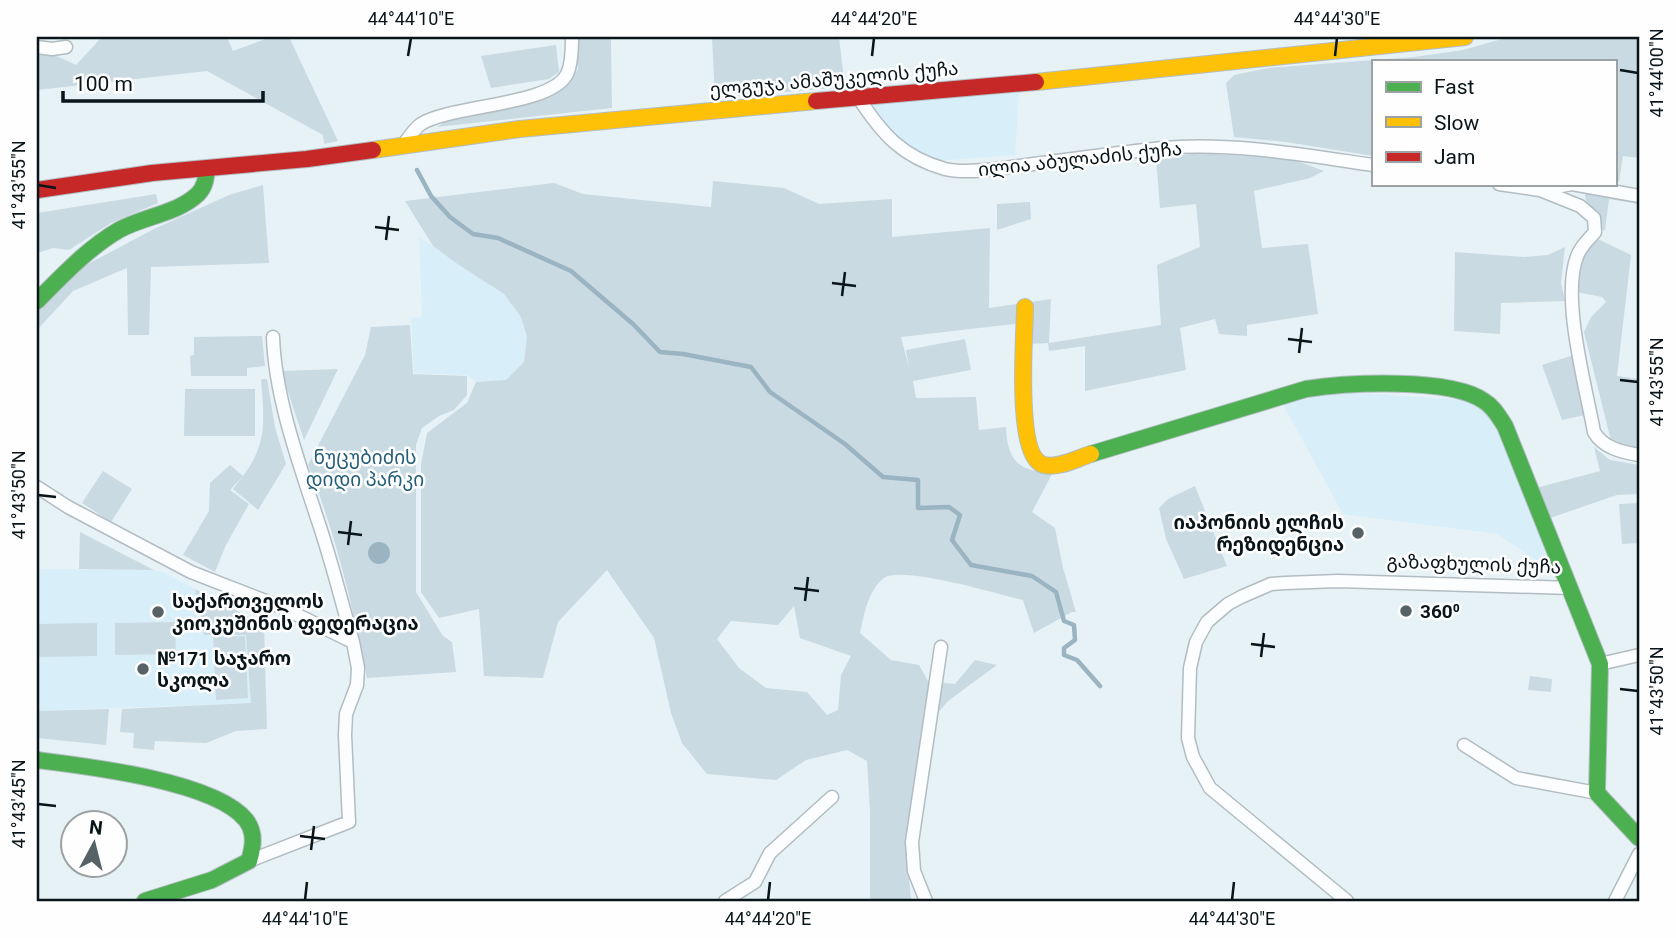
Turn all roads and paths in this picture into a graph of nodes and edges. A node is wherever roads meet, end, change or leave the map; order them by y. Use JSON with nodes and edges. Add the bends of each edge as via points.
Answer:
{"nodes":[{"id":1,"x":572,"y":37,"type":"edge"},
{"id":2,"x":1465,"y":37,"type":"edge"},
{"id":3,"x":37,"y":47,"type":"edge"},
{"id":4,"x":66,"y":47,"type":"dead end"},
{"id":5,"x":858,"y":97,"type":"junction"},
{"id":6,"x":404,"y":144,"type":"junction"},
{"id":7,"x":1372,"y":165,"type":"edge"},
{"id":8,"x":207,"y":169,"type":"junction"},
{"id":9,"x":1513,"y":186,"type":"edge"},
{"id":10,"x":1561,"y":186,"type":"edge"},
{"id":11,"x":1583,"y":186,"type":"edge"},
{"id":12,"x":37,"y":190,"type":"edge"},
{"id":13,"x":1540,"y":190,"type":"junction"},
{"id":14,"x":1639,"y":196,"type":"edge"},
{"id":15,"x":37,"y":301,"type":"edge"},
{"id":16,"x":1025,"y":307,"type":"dead end"},
{"id":17,"x":273,"y":337,"type":"dead end"},
{"id":18,"x":1639,"y":455,"type":"edge"},
{"id":19,"x":37,"y":487,"type":"edge"},
{"id":20,"x":1571,"y":588,"type":"junction"},
{"id":21,"x":353,"y":642,"type":"junction"},
{"id":22,"x":941,"y":647,"type":"dead end"},
{"id":23,"x":1639,"y":654,"type":"edge"},
{"id":24,"x":1600,"y":664,"type":"junction"},
{"id":25,"x":1464,"y":745,"type":"dead end"},
{"id":26,"x":37,"y":760,"type":"edge"},
{"id":27,"x":1597,"y":793,"type":"junction"},
{"id":28,"x":831,"y":797,"type":"dead end"},
{"id":29,"x":1639,"y":838,"type":"edge"},
{"id":30,"x":1639,"y":853,"type":"edge"},
{"id":31,"x":249,"y":861,"type":"junction"},
{"id":32,"x":145,"y":901,"type":"edge"},
{"id":33,"x":725,"y":901,"type":"edge"},
{"id":34,"x":926,"y":901,"type":"edge"},
{"id":35,"x":1347,"y":901,"type":"edge"},
{"id":36,"x":1615,"y":901,"type":"edge"}],
"edges":[{"from":1,"to":6,"type":"street","via":[[567,74],[555,86],[429,120]]},
{"from":2,"to":5,"type":"street","name":"ელგუჯა ამაშუკელის ქუჩა","via":[[1099,77]]},
{"from":3,"to":4,"type":"street"},
{"from":5,"to":6,"type":"street","name":"ელგუჯა ამაშუკელის ქუჩა"},
{"from":5,"to":7,"type":"street","name":"ილია აბულაძის ქუჩა","via":[[875,124],[902,150],[948,170],[1205,147],[1296,153]]},
{"from":6,"to":8,"type":"street","name":"ელგუჯა ამაშუკელის ქუჩა"},
{"from":8,"to":12,"type":"street","name":"ელგუჯა ამაშუკელის ქუჩა"},
{"from":8,"to":15,"type":"street","via":[[199,193],[120,230],[79,260]]},
{"from":9,"to":13,"type":"street"},
{"from":10,"to":13,"type":"street"},
{"from":11,"to":14,"type":"street"},
{"from":13,"to":18,"type":"street","via":[[1580,206],[1594,218],[1595,232],[1578,253],[1573,271],[1573,313],[1594,432],[1605,444]]},
{"from":16,"to":20,"type":"street","name":"გაზაფხულის ქუჩა","via":[[1023,402],[1033,457],[1043,465],[1306,389],[1339,383],[1392,383],[1453,390],[1493,407],[1505,426]]},
{"from":17,"to":21,"type":"street","via":[[275,366],[299,465]]},
{"from":19,"to":21,"type":"street","via":[[191,572],[282,607]]},
{"from":20,"to":24,"type":"street"},
{"from":20,"to":35,"type":"street","name":"გაზაფხულის ქუჩა","via":[[1338,581],[1271,584],[1241,597],[1207,622],[1190,668],[1188,738],[1193,757],[1210,788]]},
{"from":21,"to":31,"type":"street","via":[[357,685],[346,714],[345,735],[349,822]]},
{"from":22,"to":34,"type":"street","via":[[912,842],[914,871]]},
{"from":23,"to":24,"type":"street"},
{"from":24,"to":27,"type":"street"},
{"from":25,"to":27,"type":"street","via":[[1516,778]]},
{"from":26,"to":31,"type":"street","via":[[135,774],[219,801],[234,809],[251,829],[254,839]]},
{"from":27,"to":29,"type":"street"},
{"from":28,"to":33,"type":"street","via":[[770,853],[755,882]]},
{"from":30,"to":36,"type":"street"},
{"from":31,"to":32,"type":"street"}]}
